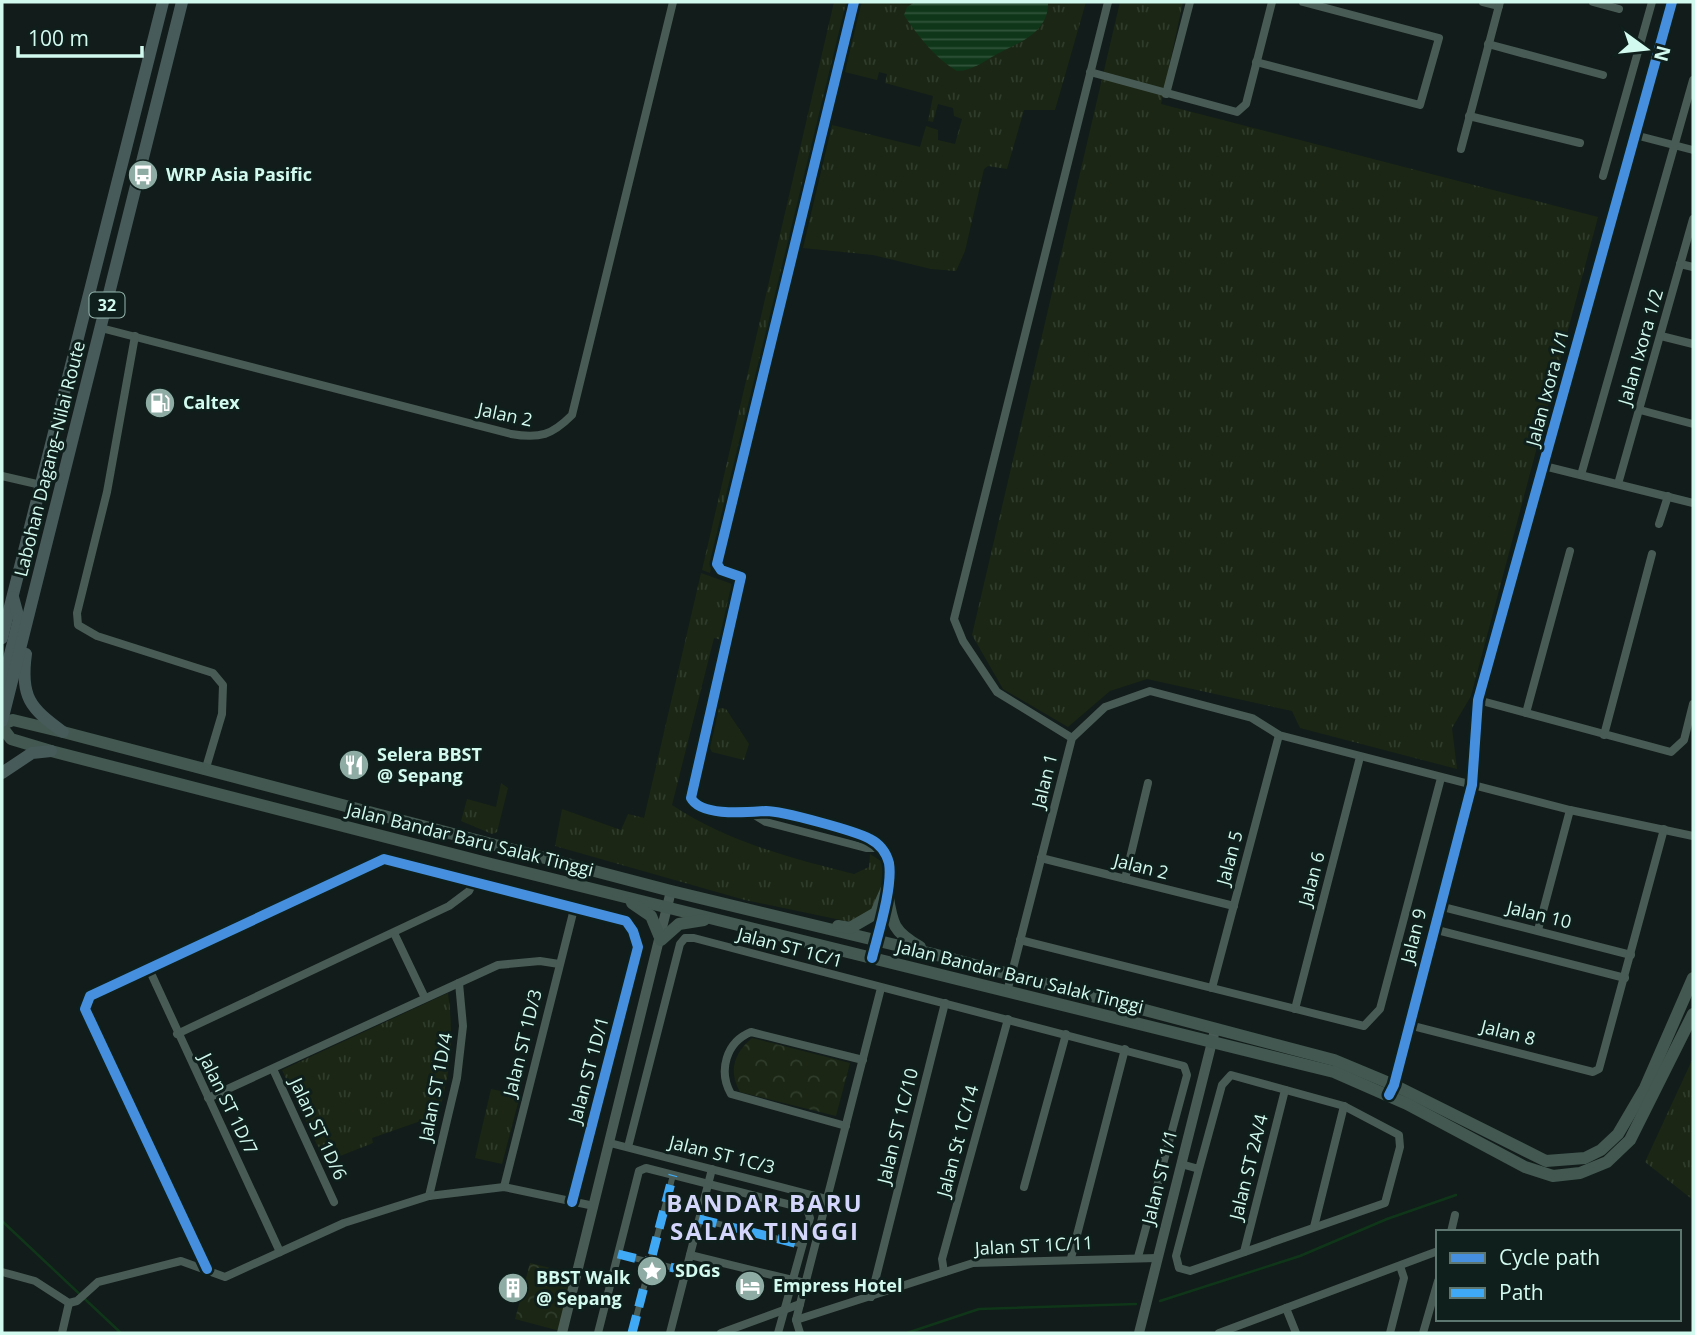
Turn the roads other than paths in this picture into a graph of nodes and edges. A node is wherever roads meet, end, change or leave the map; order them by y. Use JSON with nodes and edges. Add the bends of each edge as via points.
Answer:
{"nodes":[{"id":1,"x":163,"y":2,"type":"edge"},
{"id":2,"x":181,"y":2,"type":"edge"},
{"id":3,"x":673,"y":2,"type":"edge"},
{"id":4,"x":854,"y":2,"type":"edge"},
{"id":5,"x":1108,"y":2,"type":"edge"},
{"id":6,"x":1190,"y":2,"type":"edge"},
{"id":7,"x":1272,"y":2,"type":"edge"},
{"id":8,"x":1304,"y":2,"type":"edge"},
{"id":9,"x":1483,"y":2,"type":"edge"},
{"id":10,"x":1593,"y":2,"type":"edge"},
{"id":11,"x":1652,"y":2,"type":"edge"},
{"id":12,"x":1672,"y":2,"type":"edge"},
{"id":13,"x":1499,"y":4,"type":"edge"},
{"id":14,"x":1619,"y":9,"type":"dead end"},
{"id":15,"x":1488,"y":44,"type":"junction"},
{"id":16,"x":1256,"y":62,"type":"junction"},
{"id":17,"x":1090,"y":72,"type":"junction"},
{"id":18,"x":1603,"y":75,"type":"dead end"},
{"id":19,"x":1693,"y":80,"type":"edge"},
{"id":20,"x":1166,"y":94,"type":"junction"},
{"id":21,"x":1469,"y":116,"type":"junction"},
{"id":22,"x":1636,"y":135,"type":"junction"},
{"id":23,"x":1580,"y":143,"type":"dead end"},
{"id":24,"x":1675,"y":146,"type":"junction"},
{"id":25,"x":1461,"y":149,"type":"dead end"},
{"id":26,"x":1693,"y":150,"type":"edge"},
{"id":27,"x":1603,"y":176,"type":"dead end"},
{"id":28,"x":1693,"y":219,"type":"edge"},
{"id":29,"x":1680,"y":264,"type":"junction"},
{"id":30,"x":1693,"y":267,"type":"edge"},
{"id":31,"x":101,"y":328,"type":"junction"},
{"id":32,"x":1661,"y":335,"type":"junction"},
{"id":33,"x":135,"y":336,"type":"junction"},
{"id":34,"x":1693,"y":344,"type":"edge"},
{"id":35,"x":1640,"y":410,"type":"junction"},
{"id":36,"x":1693,"y":424,"type":"edge"},
{"id":37,"x":1544,"y":466,"type":"junction"},
{"id":38,"x":1581,"y":475,"type":"junction"},
{"id":39,"x":2,"y":476,"type":"edge"},
{"id":40,"x":1618,"y":484,"type":"junction"},
{"id":41,"x":41,"y":485,"type":"junction"},
{"id":42,"x":1668,"y":496,"type":"junction"},
{"id":43,"x":1693,"y":503,"type":"edge"},
{"id":44,"x":1659,"y":524,"type":"dead end"},
{"id":45,"x":1570,"y":551,"type":"dead end"},
{"id":46,"x":1652,"y":554,"type":"dead end"},
{"id":47,"x":13,"y":597,"type":"junction"},
{"id":48,"x":31,"y":609,"type":"junction"},
{"id":49,"x":2,"y":638,"type":"edge"},
{"id":50,"x":2,"y":686,"type":"edge"},
{"id":51,"x":1478,"y":700,"type":"junction"},
{"id":52,"x":1693,"y":704,"type":"edge"},
{"id":53,"x":1526,"y":713,"type":"junction"},
{"id":54,"x":2,"y":724,"type":"edge"},
{"id":55,"x":63,"y":732,"type":"junction"},
{"id":56,"x":1279,"y":735,"type":"junction"},
{"id":57,"x":1604,"y":735,"type":"junction"},
{"id":58,"x":1072,"y":738,"type":"junction"},
{"id":59,"x":51,"y":751,"type":"junction"},
{"id":60,"x":136,"y":752,"type":"junction"},
{"id":61,"x":1360,"y":757,"type":"junction"},
{"id":62,"x":130,"y":771,"type":"junction"},
{"id":63,"x":205,"y":771,"type":"junction"},
{"id":64,"x":2,"y":773,"type":"edge"},
{"id":65,"x":1441,"y":778,"type":"junction"},
{"id":66,"x":1148,"y":783,"type":"dead end"},
{"id":67,"x":1472,"y":785,"type":"junction"},
{"id":68,"x":1570,"y":810,"type":"junction"},
{"id":69,"x":1664,"y":829,"type":"junction"},
{"id":70,"x":1693,"y":836,"type":"edge"},
{"id":71,"x":1041,"y":858,"type":"junction"},
{"id":72,"x":1125,"y":879,"type":"junction"},
{"id":73,"x":473,"y":883,"type":"junction"},
{"id":74,"x":887,"y":888,"type":"junction"},
{"id":75,"x":671,"y":891,"type":"junction"},
{"id":76,"x":620,"y":896,"type":"junction"},
{"id":77,"x":1234,"y":906,"type":"junction"},
{"id":78,"x":1439,"y":906,"type":"junction"},
{"id":79,"x":668,"y":908,"type":"junction"},
{"id":80,"x":574,"y":909,"type":"junction"},
{"id":81,"x":777,"y":916,"type":"junction"},
{"id":82,"x":722,"y":919,"type":"junction"},
{"id":83,"x":1433,"y":929,"type":"junction"},
{"id":84,"x":1538,"y":930,"type":"junction"},
{"id":85,"x":394,"y":933,"type":"junction"},
{"id":86,"x":661,"y":940,"type":"junction"},
{"id":87,"x":1020,"y":940,"type":"junction"},
{"id":88,"x":876,"y":941,"type":"junction"},
{"id":89,"x":933,"y":954,"type":"junction"},
{"id":90,"x":1631,"y":955,"type":"junction"},
{"id":91,"x":872,"y":958,"type":"junction"},
{"id":92,"x":559,"y":964,"type":"junction"},
{"id":93,"x":149,"y":969,"type":"junction"},
{"id":94,"x":1012,"y":975,"type":"junction"},
{"id":95,"x":1625,"y":978,"type":"junction"},
{"id":96,"x":1693,"y":978,"type":"edge"},
{"id":97,"x":459,"y":983,"type":"junction"},
{"id":98,"x":881,"y":988,"type":"junction"},
{"id":99,"x":1212,"y":988,"type":"junction"},
{"id":100,"x":1007,"y":992,"type":"junction"},
{"id":101,"x":425,"y":998,"type":"junction"},
{"id":102,"x":945,"y":1003,"type":"junction"},
{"id":103,"x":1295,"y":1009,"type":"junction"},
{"id":104,"x":1693,"y":1014,"type":"edge"},
{"id":105,"x":1008,"y":1019,"type":"junction"},
{"id":106,"x":1409,"y":1025,"type":"junction"},
{"id":107,"x":1215,"y":1029,"type":"junction"},
{"id":108,"x":177,"y":1034,"type":"junction"},
{"id":109,"x":1066,"y":1034,"type":"junction"},
{"id":110,"x":1212,"y":1043,"type":"junction"},
{"id":111,"x":1125,"y":1049,"type":"junction"},
{"id":112,"x":863,"y":1060,"type":"junction"},
{"id":113,"x":273,"y":1069,"type":"junction"},
{"id":114,"x":1285,"y":1090,"type":"junction"},
{"id":115,"x":1391,"y":1090,"type":"junction"},
{"id":116,"x":208,"y":1098,"type":"junction"},
{"id":117,"x":1344,"y":1106,"type":"junction"},
{"id":118,"x":846,"y":1126,"type":"junction"},
{"id":119,"x":610,"y":1143,"type":"junction"},
{"id":120,"x":628,"y":1147,"type":"junction"},
{"id":121,"x":1181,"y":1164,"type":"junction"},
{"id":122,"x":712,"y":1169,"type":"junction"},
{"id":123,"x":1199,"y":1169,"type":"junction"},
{"id":124,"x":673,"y":1175,"type":"junction"},
{"id":125,"x":708,"y":1185,"type":"junction"},
{"id":126,"x":504,"y":1187,"type":"junction"},
{"id":127,"x":1024,"y":1187,"type":"dead end"},
{"id":128,"x":429,"y":1196,"type":"junction"},
{"id":129,"x":827,"y":1199,"type":"junction"},
{"id":130,"x":334,"y":1202,"type":"dead end"},
{"id":131,"x":572,"y":1202,"type":"junction"},
{"id":132,"x":594,"y":1206,"type":"junction"},
{"id":133,"x":1455,"y":1215,"type":"dead end"},
{"id":134,"x":699,"y":1219,"type":"junction"},
{"id":135,"x":1314,"y":1227,"type":"junction"},
{"id":136,"x":1451,"y":1230,"type":"edge"},
{"id":137,"x":803,"y":1245,"type":"junction"},
{"id":138,"x":280,"y":1252,"type":"junction"},
{"id":139,"x":1244,"y":1252,"type":"junction"},
{"id":140,"x":1436,"y":1252,"type":"edge"},
{"id":141,"x":618,"y":1254,"type":"junction"},
{"id":142,"x":690,"y":1255,"type":"junction"},
{"id":143,"x":1138,"y":1257,"type":"junction"},
{"id":144,"x":1071,"y":1258,"type":"junction"},
{"id":145,"x":1157,"y":1258,"type":"junction"},
{"id":146,"x":650,"y":1262,"type":"junction"},
{"id":147,"x":1400,"y":1265,"type":"junction"},
{"id":148,"x":207,"y":1269,"type":"junction"},
{"id":149,"x":686,"y":1271,"type":"junction"},
{"id":150,"x":2,"y":1272,"type":"edge"},
{"id":151,"x":944,"y":1272,"type":"junction"},
{"id":152,"x":793,"y":1280,"type":"junction"},
{"id":153,"x":805,"y":1283,"type":"junction"},
{"id":154,"x":1436,"y":1287,"type":"edge"},
{"id":155,"x":871,"y":1297,"type":"junction"},
{"id":156,"x":69,"y":1303,"type":"junction"},
{"id":157,"x":800,"y":1304,"type":"junction"},
{"id":158,"x":1286,"y":1308,"type":"junction"},
{"id":159,"x":784,"y":1310,"type":"junction"},
{"id":160,"x":796,"y":1320,"type":"junction"},
{"id":161,"x":62,"y":1333,"type":"edge"},
{"id":162,"x":562,"y":1333,"type":"edge"},
{"id":163,"x":598,"y":1333,"type":"edge"},
{"id":164,"x":632,"y":1333,"type":"edge"},
{"id":165,"x":670,"y":1333,"type":"edge"},
{"id":166,"x":721,"y":1333,"type":"edge"},
{"id":167,"x":778,"y":1333,"type":"edge"},
{"id":168,"x":800,"y":1333,"type":"edge"},
{"id":169,"x":1139,"y":1333,"type":"edge"},
{"id":170,"x":1219,"y":1333,"type":"edge"},
{"id":171,"x":1296,"y":1333,"type":"edge"},
{"id":172,"x":1390,"y":1333,"type":"edge"},
{"id":173,"x":1423,"y":1333,"type":"edge"}],
"edges":[{"from":1,"to":41,"type":"main road","name":"Labohan Dagang–Nilai Route","number":"32"},
{"from":2,"to":31,"type":"main road","name":"Labohan Dagang–Nilai Route","number":"32"},
{"from":3,"to":33,"type":"street","name":"Jalan 2","via":[[572,415],[560,427],[536,438],[512,434]]},
{"from":4,"to":74,"type":"street","via":[[717,564],[720,570],[741,577],[691,798],[696,805],[753,814],[768,811],[869,838],[882,848],[890,866]]},
{"from":5,"to":17,"type":"street"},
{"from":6,"to":20,"type":"street"},
{"from":7,"to":16,"type":"street"},
{"from":8,"to":16,"type":"street","via":[[1439,38],[1420,105]]},
{"from":9,"to":13,"type":"street"},
{"from":10,"to":14,"type":"street"},
{"from":11,"to":27,"type":"street"},
{"from":12,"to":22,"type":"street","name":"Jalan Ixora 1/1"},
{"from":13,"to":15,"type":"street"},
{"from":15,"to":18,"type":"street"},
{"from":15,"to":21,"type":"street"},
{"from":16,"to":20,"type":"street","via":[[1246,104],[1237,112]]},
{"from":17,"to":20,"type":"street"},
{"from":17,"to":58,"type":"street","via":[[954,619],[997,692]]},
{"from":19,"to":24,"type":"street"},
{"from":21,"to":23,"type":"street"},
{"from":21,"to":25,"type":"street"},
{"from":22,"to":24,"type":"street"},
{"from":22,"to":37,"type":"street","name":"Jalan Ixora 1/1"},
{"from":24,"to":26,"type":"street"},
{"from":24,"to":38,"type":"street"},
{"from":28,"to":29,"type":"street","name":"Jalan Ixora 1/2"},
{"from":29,"to":30,"type":"street"},
{"from":29,"to":32,"type":"street","name":"Jalan Ixora 1/2"},
{"from":31,"to":33,"type":"street","name":"Jalan 2"},
{"from":31,"to":48,"type":"main road","name":"Labohan Dagang–Nilai Route","number":"32"},
{"from":32,"to":34,"type":"street"},
{"from":32,"to":35,"type":"street","name":"Jalan Ixora 1/2"},
{"from":33,"to":63,"type":"street","via":[[78,625],[97,636],[213,673],[223,685],[222,714]]},
{"from":35,"to":36,"type":"street"},
{"from":35,"to":40,"type":"street","name":"Jalan Ixora 1/2"},
{"from":37,"to":38,"type":"street"},
{"from":37,"to":51,"type":"street","name":"Jalan Ixora 1/1"},
{"from":38,"to":40,"type":"street"},
{"from":39,"to":41,"type":"street"},
{"from":40,"to":42,"type":"street"},
{"from":41,"to":47,"type":"main road","name":"Labohan Dagang–Nilai Route","number":"32"},
{"from":42,"to":43,"type":"street"},
{"from":42,"to":44,"type":"street"},
{"from":45,"to":53,"type":"street"},
{"from":46,"to":57,"type":"street"},
{"from":47,"to":49,"type":"main road","name":"Labohan Dagang–Nilai Route","number":"32"},
{"from":47,"to":50,"type":"main road","via":[[19,619]]},
{"from":48,"to":54,"type":"main road","name":"Labohan Dagang–Nilai Route","number":"32"},
{"from":48,"to":55,"type":"main road","via":[[22,680],[38,714]]},
{"from":51,"to":53,"type":"street"},
{"from":51,"to":67,"type":"street","name":"Jalan Ixora 1/1"},
{"from":52,"to":57,"type":"street","via":[[1684,740],[1671,752]]},
{"from":53,"to":57,"type":"street"},
{"from":54,"to":55,"type":"main road","name":"Jalan Bandar Baru Salak Tinggi","via":[[13,720]]},
{"from":54,"to":59,"type":"main road","name":"Jalan Bandar Baru Salak Tinggi","via":[[11,739]]},
{"from":55,"to":60,"type":"main road","name":"Jalan Bandar Baru Salak Tinggi"},
{"from":56,"to":58,"type":"street","name":"Jalan 1","via":[[1260,722],[1150,691],[1105,707]]},
{"from":56,"to":61,"type":"street","name":"Jalan 1"},
{"from":56,"to":77,"type":"street","name":"Jalan 5"},
{"from":58,"to":71,"type":"street","name":"Jalan 1"},
{"from":59,"to":62,"type":"main road","name":"Jalan Bandar Baru Salak Tinggi"},
{"from":59,"to":64,"type":"main road","via":[[32,753]]},
{"from":60,"to":62,"type":"main road"},
{"from":60,"to":63,"type":"main road","name":"Jalan Bandar Baru Salak Tinggi"},
{"from":61,"to":65,"type":"street","name":"Jalan 1"},
{"from":61,"to":103,"type":"street","name":"Jalan 6"},
{"from":62,"to":76,"type":"main road","name":"Jalan Bandar Baru Salak Tinggi"},
{"from":63,"to":75,"type":"main road","name":"Jalan Bandar Baru Salak Tinggi"},
{"from":65,"to":67,"type":"street","name":"Jalan 1"},
{"from":65,"to":103,"type":"street","via":[[1380,1009],[1364,1026]]},
{"from":66,"to":72,"type":"street"},
{"from":67,"to":68,"type":"street","name":"Jalan 1"},
{"from":67,"to":78,"type":"street","name":"Jalan 9"},
{"from":68,"to":69,"type":"street","name":"Jalan 1"},
{"from":68,"to":84,"type":"street"},
{"from":69,"to":70,"type":"street","name":"Jalan 1"},
{"from":69,"to":90,"type":"street"},
{"from":71,"to":72,"type":"street","name":"Jalan 2"},
{"from":71,"to":87,"type":"street","name":"Jalan 1"},
{"from":72,"to":77,"type":"street","name":"Jalan 2"},
{"from":73,"to":80,"type":"street"},
{"from":73,"to":85,"type":"street","via":[[449,906]]},
{"from":73,"to":93,"type":"street","via":[[384,859]]},
{"from":74,"to":81,"type":"main road","via":[[876,913],[850,928]]},
{"from":74,"to":88,"type":"street"},
{"from":74,"to":89,"type":"main road","via":[[891,917],[902,937]]},
{"from":75,"to":79,"type":"street"},
{"from":75,"to":81,"type":"main road","name":"Jalan Bandar Baru Salak Tinggi"},
{"from":76,"to":79,"type":"main road","name":"Jalan Bandar Baru Salak Tinggi"},
{"from":76,"to":86,"type":"main road","via":[[651,916]]},
{"from":77,"to":99,"type":"street","name":"Jalan 5"},
{"from":78,"to":83,"type":"street","name":"Jalan 9"},
{"from":78,"to":84,"type":"street","name":"Jalan 10"},
{"from":79,"to":82,"type":"main road","name":"Jalan Bandar Baru Salak Tinggi"},
{"from":79,"to":86,"type":"street"},
{"from":80,"to":92,"type":"street","name":"Jalan ST 1D/3"},
{"from":80,"to":131,"type":"street","name":"Jalan ST 1D/1","via":[[626,921],[638,947]]},
{"from":81,"to":88,"type":"main road","name":"Jalan Bandar Baru Salak Tinggi"},
{"from":82,"to":86,"type":"main road","via":[[680,924]]},
{"from":82,"to":91,"type":"main road","name":"Jalan Bandar Baru Salak Tinggi"},
{"from":83,"to":95,"type":"street"},
{"from":83,"to":106,"type":"street","name":"Jalan 9"},
{"from":84,"to":90,"type":"street","name":"Jalan 10"},
{"from":85,"to":101,"type":"street"},
{"from":85,"to":108,"type":"street"},
{"from":86,"to":119,"type":"street"},
{"from":87,"to":94,"type":"street","name":"Jalan 1"},
{"from":87,"to":99,"type":"street"},
{"from":88,"to":89,"type":"main road","name":"Jalan Bandar Baru Salak Tinggi"},
{"from":88,"to":91,"type":"street"},
{"from":89,"to":94,"type":"main road","name":"Jalan Bandar Baru Salak Tinggi"},
{"from":90,"to":95,"type":"street"},
{"from":91,"to":100,"type":"main road","name":"Jalan Bandar Baru Salak Tinggi"},
{"from":92,"to":97,"type":"street","via":[[498,964]]},
{"from":92,"to":126,"type":"street","name":"Jalan ST 1D/3"},
{"from":93,"to":108,"type":"street","name":"Jalan ST 1D/7"},
{"from":93,"to":148,"type":"street","via":[[101,988],[90,996],[85,1009]]},
{"from":94,"to":100,"type":"street","name":"Jalan 1"},
{"from":94,"to":107,"type":"main road","name":"Jalan Bandar Baru Salak Tinggi"},
{"from":95,"to":106,"type":"street","name":"Jalan 8","via":[[1599,1069],[1593,1072]]},
{"from":96,"to":115,"type":"main road","name":"Jalan Bandar Baru Salak Tinggi","via":[[1645,1087],[1618,1134],[1585,1158],[1546,1161]]},
{"from":97,"to":101,"type":"street"},
{"from":97,"to":128,"type":"street","name":"Jalan ST 1D/4","via":[[463,1026],[457,1078]]},
{"from":98,"to":102,"type":"street","name":"Jalan ST 1C/1"},
{"from":98,"to":112,"type":"street"},
{"from":98,"to":120,"type":"street","name":"Jalan ST 1C/1","via":[[685,938]]},
{"from":99,"to":103,"type":"street"},
{"from":100,"to":110,"type":"main road","name":"Jalan Bandar Baru Salak Tinggi"},
{"from":101,"to":113,"type":"street"},
{"from":102,"to":105,"type":"street","name":"Jalan ST 1C/1"},
{"from":102,"to":155,"type":"street","name":"Jalan ST 1C/10"},
{"from":104,"to":115,"type":"main road","name":"Jalan Bandar Baru Salak Tinggi","via":[[1630,1140],[1607,1162],[1580,1173],[1553,1175],[1525,1167]]},
{"from":105,"to":109,"type":"street","name":"Jalan ST 1C/1"},
{"from":105,"to":151,"type":"street","name":"Jalan St 1C/14","via":[[942,1259]]},
{"from":106,"to":115,"type":"street","name":"Jalan 9"},
{"from":107,"to":110,"type":"street","name":"Jalan ST 1/1"},
{"from":107,"to":115,"type":"main road","name":"Jalan Bandar Baru Salak Tinggi","via":[[1335,1060]]},
{"from":108,"to":116,"type":"street","name":"Jalan ST 1D/7"},
{"from":109,"to":111,"type":"street","name":"Jalan ST 1C/1"},
{"from":109,"to":127,"type":"street"},
{"from":110,"to":115,"type":"main road","name":"Jalan Bandar Baru Salak Tinggi"},
{"from":110,"to":121,"type":"street","name":"Jalan ST 1/1"},
{"from":111,"to":143,"type":"street","name":"Jalan ST 1C/1","via":[[1179,1063],[1187,1075]]},
{"from":111,"to":144,"type":"street"},
{"from":112,"to":118,"type":"street"},
{"from":112,"to":118,"type":"street","via":[[751,1032],[732,1044],[727,1059],[725,1084],[731,1094]]},
{"from":113,"to":116,"type":"street"},
{"from":113,"to":130,"type":"street","name":"Jalan ST 1D/6"},
{"from":114,"to":117,"type":"street"},
{"from":114,"to":123,"type":"street","via":[[1231,1075],[1222,1085]]},
{"from":114,"to":139,"type":"street","name":"Jalan ST 2A/4"},
{"from":116,"to":138,"type":"street","name":"Jalan ST 1D/7"},
{"from":117,"to":135,"type":"street"},
{"from":117,"to":135,"type":"street","via":[[1399,1135],[1400,1147],[1385,1203]]},
{"from":118,"to":129,"type":"street"},
{"from":119,"to":120,"type":"street","name":"Jalan ST 1C/3"},
{"from":119,"to":132,"type":"street"},
{"from":120,"to":122,"type":"street","name":"Jalan ST 1C/3"},
{"from":121,"to":123,"type":"street"},
{"from":121,"to":145,"type":"street","name":"Jalan ST 1/1"},
{"from":122,"to":125,"type":"street"},
{"from":122,"to":129,"type":"street","name":"Jalan ST 1C/3"},
{"from":123,"to":139,"type":"street","via":[[1176,1255],[1179,1268],[1190,1271]]},
{"from":124,"to":125,"type":"street"},
{"from":124,"to":141,"type":"street","via":[[646,1168],[639,1171]]},
{"from":124,"to":146,"type":"street"},
{"from":125,"to":134,"type":"street"},
{"from":125,"to":137,"type":"street","via":[[807,1209],[810,1218]]},
{"from":126,"to":128,"type":"street"},
{"from":126,"to":131,"type":"street"},
{"from":128,"to":138,"type":"street","via":[[356,1219]]},
{"from":129,"to":153,"type":"street"},
{"from":131,"to":132,"type":"street"},
{"from":132,"to":162,"type":"street"},
{"from":133,"to":136,"type":"street"},
{"from":134,"to":137,"type":"street"},
{"from":134,"to":142,"type":"street"},
{"from":135,"to":139,"type":"street"},
{"from":137,"to":152,"type":"street"},
{"from":138,"to":148,"type":"street","via":[[225,1277]]},
{"from":140,"to":147,"type":"street"},
{"from":141,"to":146,"type":"street"},
{"from":141,"to":163,"type":"street"},
{"from":142,"to":149,"type":"street"},
{"from":142,"to":152,"type":"street"},
{"from":143,"to":144,"type":"street","name":"Jalan ST 1C/11"},
{"from":143,"to":145,"type":"street","name":"Jalan ST 1C/11"},
{"from":144,"to":151,"type":"street","name":"Jalan ST 1C/11","via":[[973,1263]]},
{"from":145,"to":169,"type":"street","name":"Jalan ST 1/1"},
{"from":146,"to":149,"type":"street"},
{"from":146,"to":164,"type":"street"},
{"from":147,"to":158,"type":"street"},
{"from":147,"to":172,"type":"street","via":[[1404,1278]]},
{"from":148,"to":156,"type":"street","via":[[181,1261],[98,1282]]},
{"from":149,"to":165,"type":"street"},
{"from":150,"to":156,"type":"street","via":[[35,1281]]},
{"from":151,"to":155,"type":"street","name":"Jalan ST 1C/11"},
{"from":152,"to":153,"type":"street"},
{"from":152,"to":159,"type":"street"},
{"from":153,"to":157,"type":"street"},
{"from":154,"to":173,"type":"street"},
{"from":155,"to":160,"type":"street","name":"Jalan ST 1C/11"},
{"from":156,"to":161,"type":"street"},
{"from":157,"to":159,"type":"street"},
{"from":157,"to":160,"type":"street"},
{"from":158,"to":170,"type":"street"},
{"from":158,"to":171,"type":"street"},
{"from":159,"to":166,"type":"street"},
{"from":159,"to":167,"type":"street"},
{"from":160,"to":168,"type":"street"}]}
